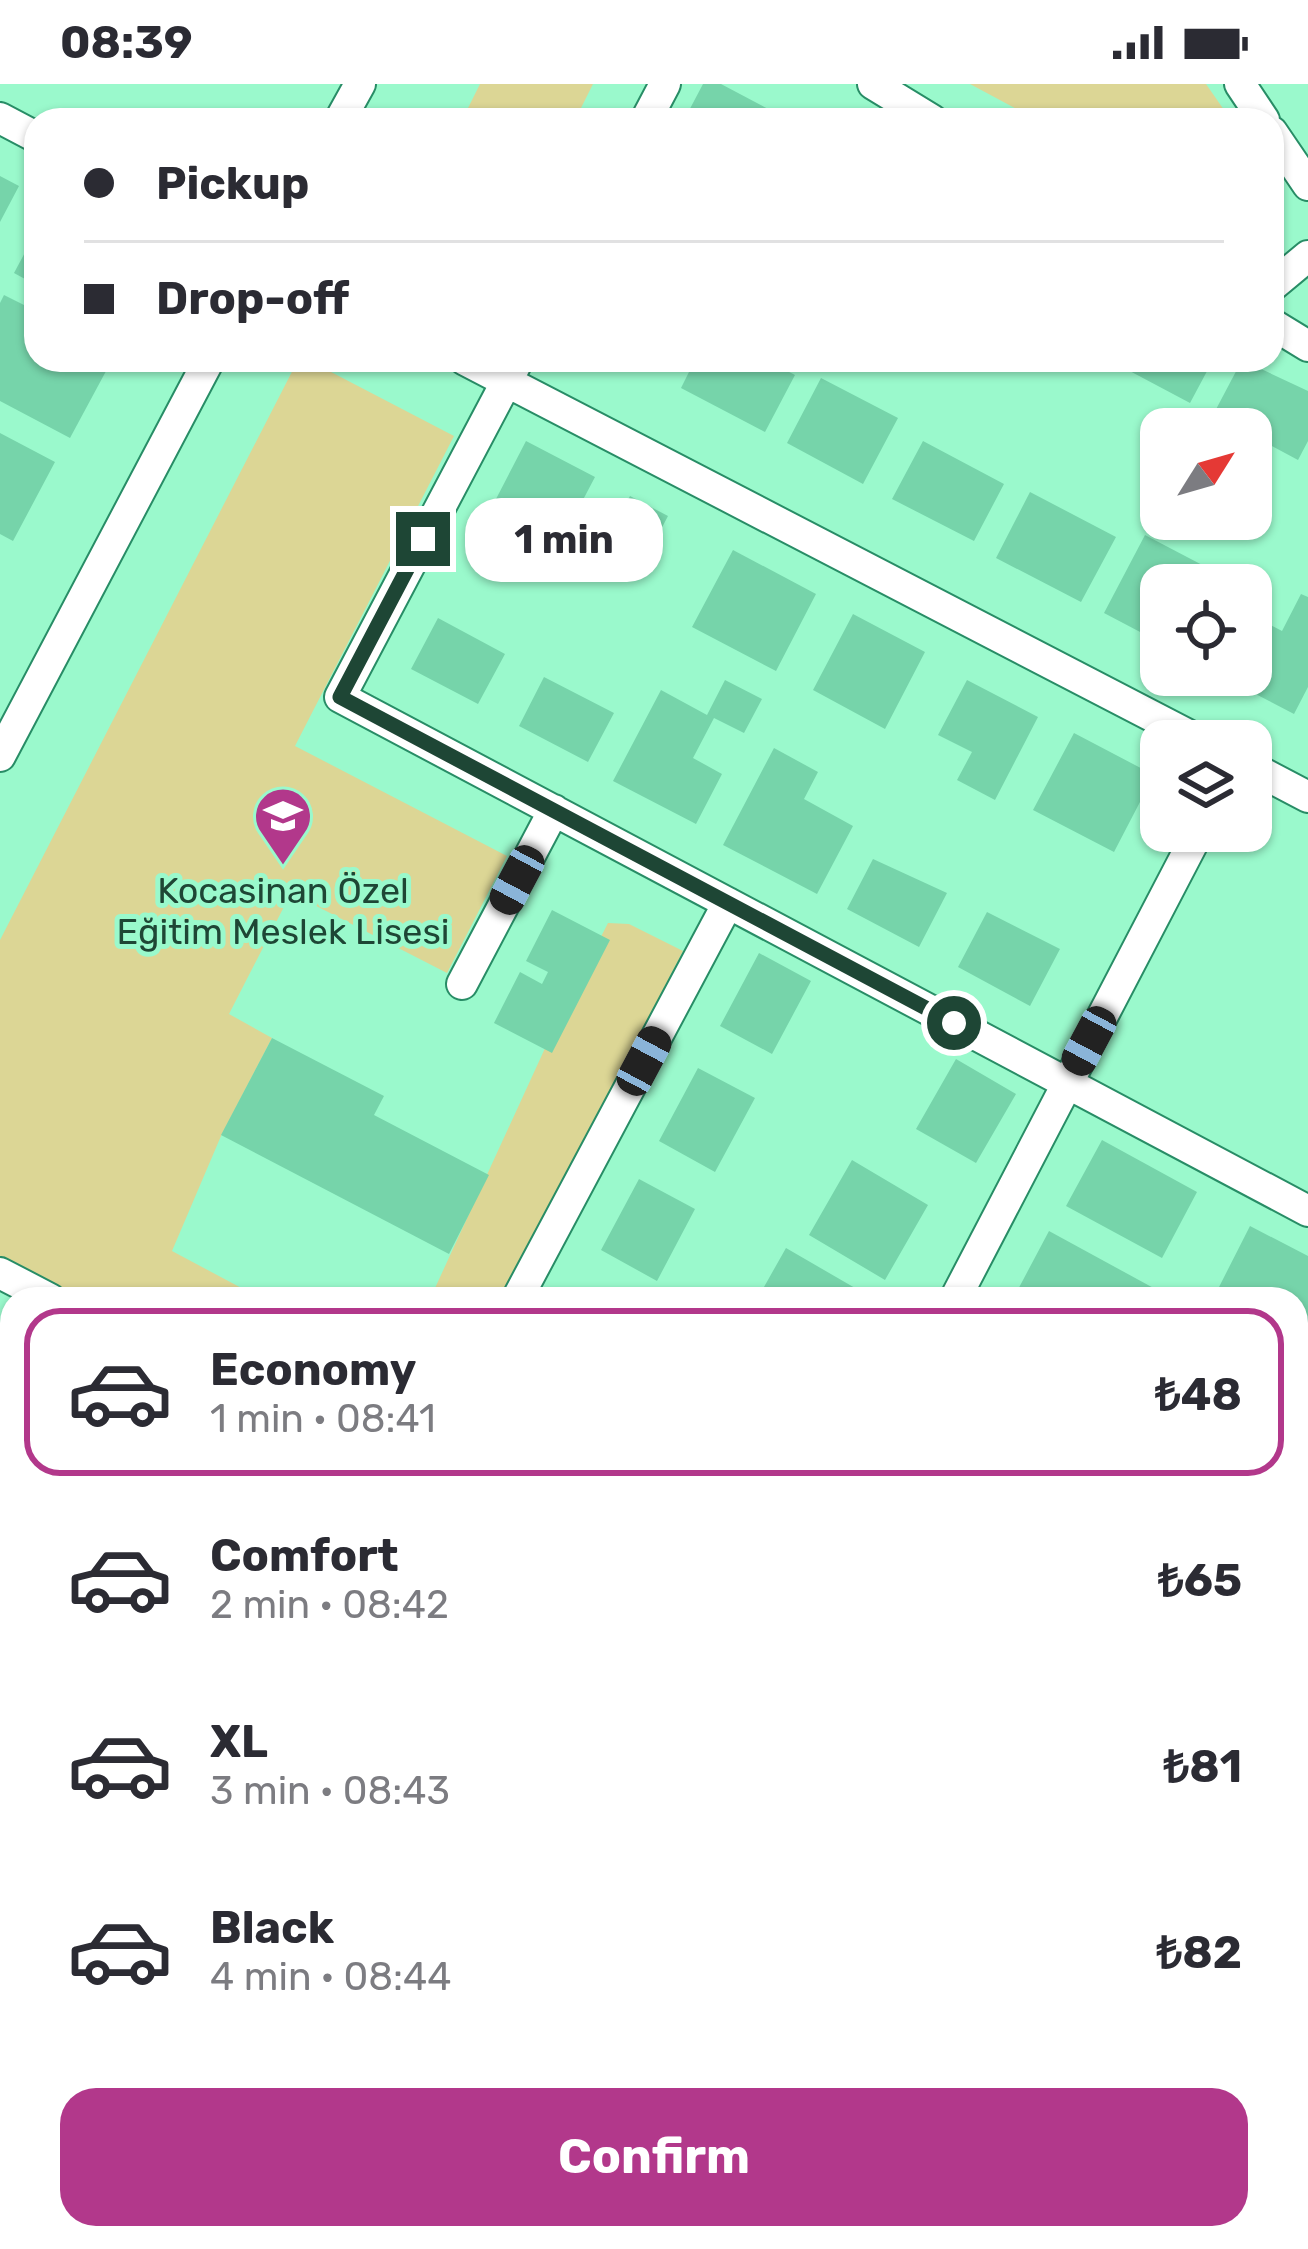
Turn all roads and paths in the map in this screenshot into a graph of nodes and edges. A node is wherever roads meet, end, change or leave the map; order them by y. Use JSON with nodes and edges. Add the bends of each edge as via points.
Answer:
{"nodes":[{"id":1,"x":873,"y":84,"type":"edge"},
{"id":2,"x":912,"y":108,"type":"edge"},
{"id":3,"x":1284,"y":150,"type":"edge"},
{"id":4,"x":1308,"y":185,"type":"edge"},
{"id":5,"x":1308,"y":256,"type":"edge"},
{"id":6,"x":1284,"y":276,"type":"edge"},
{"id":7,"x":203,"y":372,"type":"edge"},
{"id":8,"x":511,"y":372,"type":"edge"},
{"id":9,"x":516,"y":372,"type":"edge"},
{"id":10,"x":1161,"y":720,"type":"edge"},
{"id":11,"x":0,"y":756,"type":"edge"},
{"id":12,"x":1272,"y":778,"type":"edge"},
{"id":13,"x":1308,"y":797,"type":"edge"},
{"id":14,"x":554,"y":810,"type":"junction"},
{"id":15,"x":1188,"y":852,"type":"edge"},
{"id":16,"x":728,"y":903,"type":"junction"},
{"id":17,"x":462,"y":985,"type":"dead end"},
{"id":18,"x":1067,"y":1083,"type":"junction"},
{"id":19,"x":1308,"y":1211,"type":"edge"},
{"id":20,"x":0,"y":1273,"type":"edge"},
{"id":21,"x":27,"y":1287,"type":"edge"},
{"id":22,"x":523,"y":1287,"type":"edge"},
{"id":23,"x":961,"y":1287,"type":"edge"}],
"edges":[{"from":1,"to":2,"type":"street"},
{"from":3,"to":4,"type":"street"},
{"from":5,"to":6,"type":"street"},
{"from":7,"to":11,"type":"street"},
{"from":8,"to":14,"type":"street","via":[[340,697]]},
{"from":9,"to":10,"type":"street"},
{"from":12,"to":13,"type":"street"},
{"from":14,"to":16,"type":"street"},
{"from":14,"to":17,"type":"street"},
{"from":15,"to":18,"type":"street"},
{"from":16,"to":18,"type":"street"},
{"from":16,"to":22,"type":"street"},
{"from":18,"to":19,"type":"street"},
{"from":18,"to":23,"type":"street"},
{"from":20,"to":21,"type":"street"}]}
